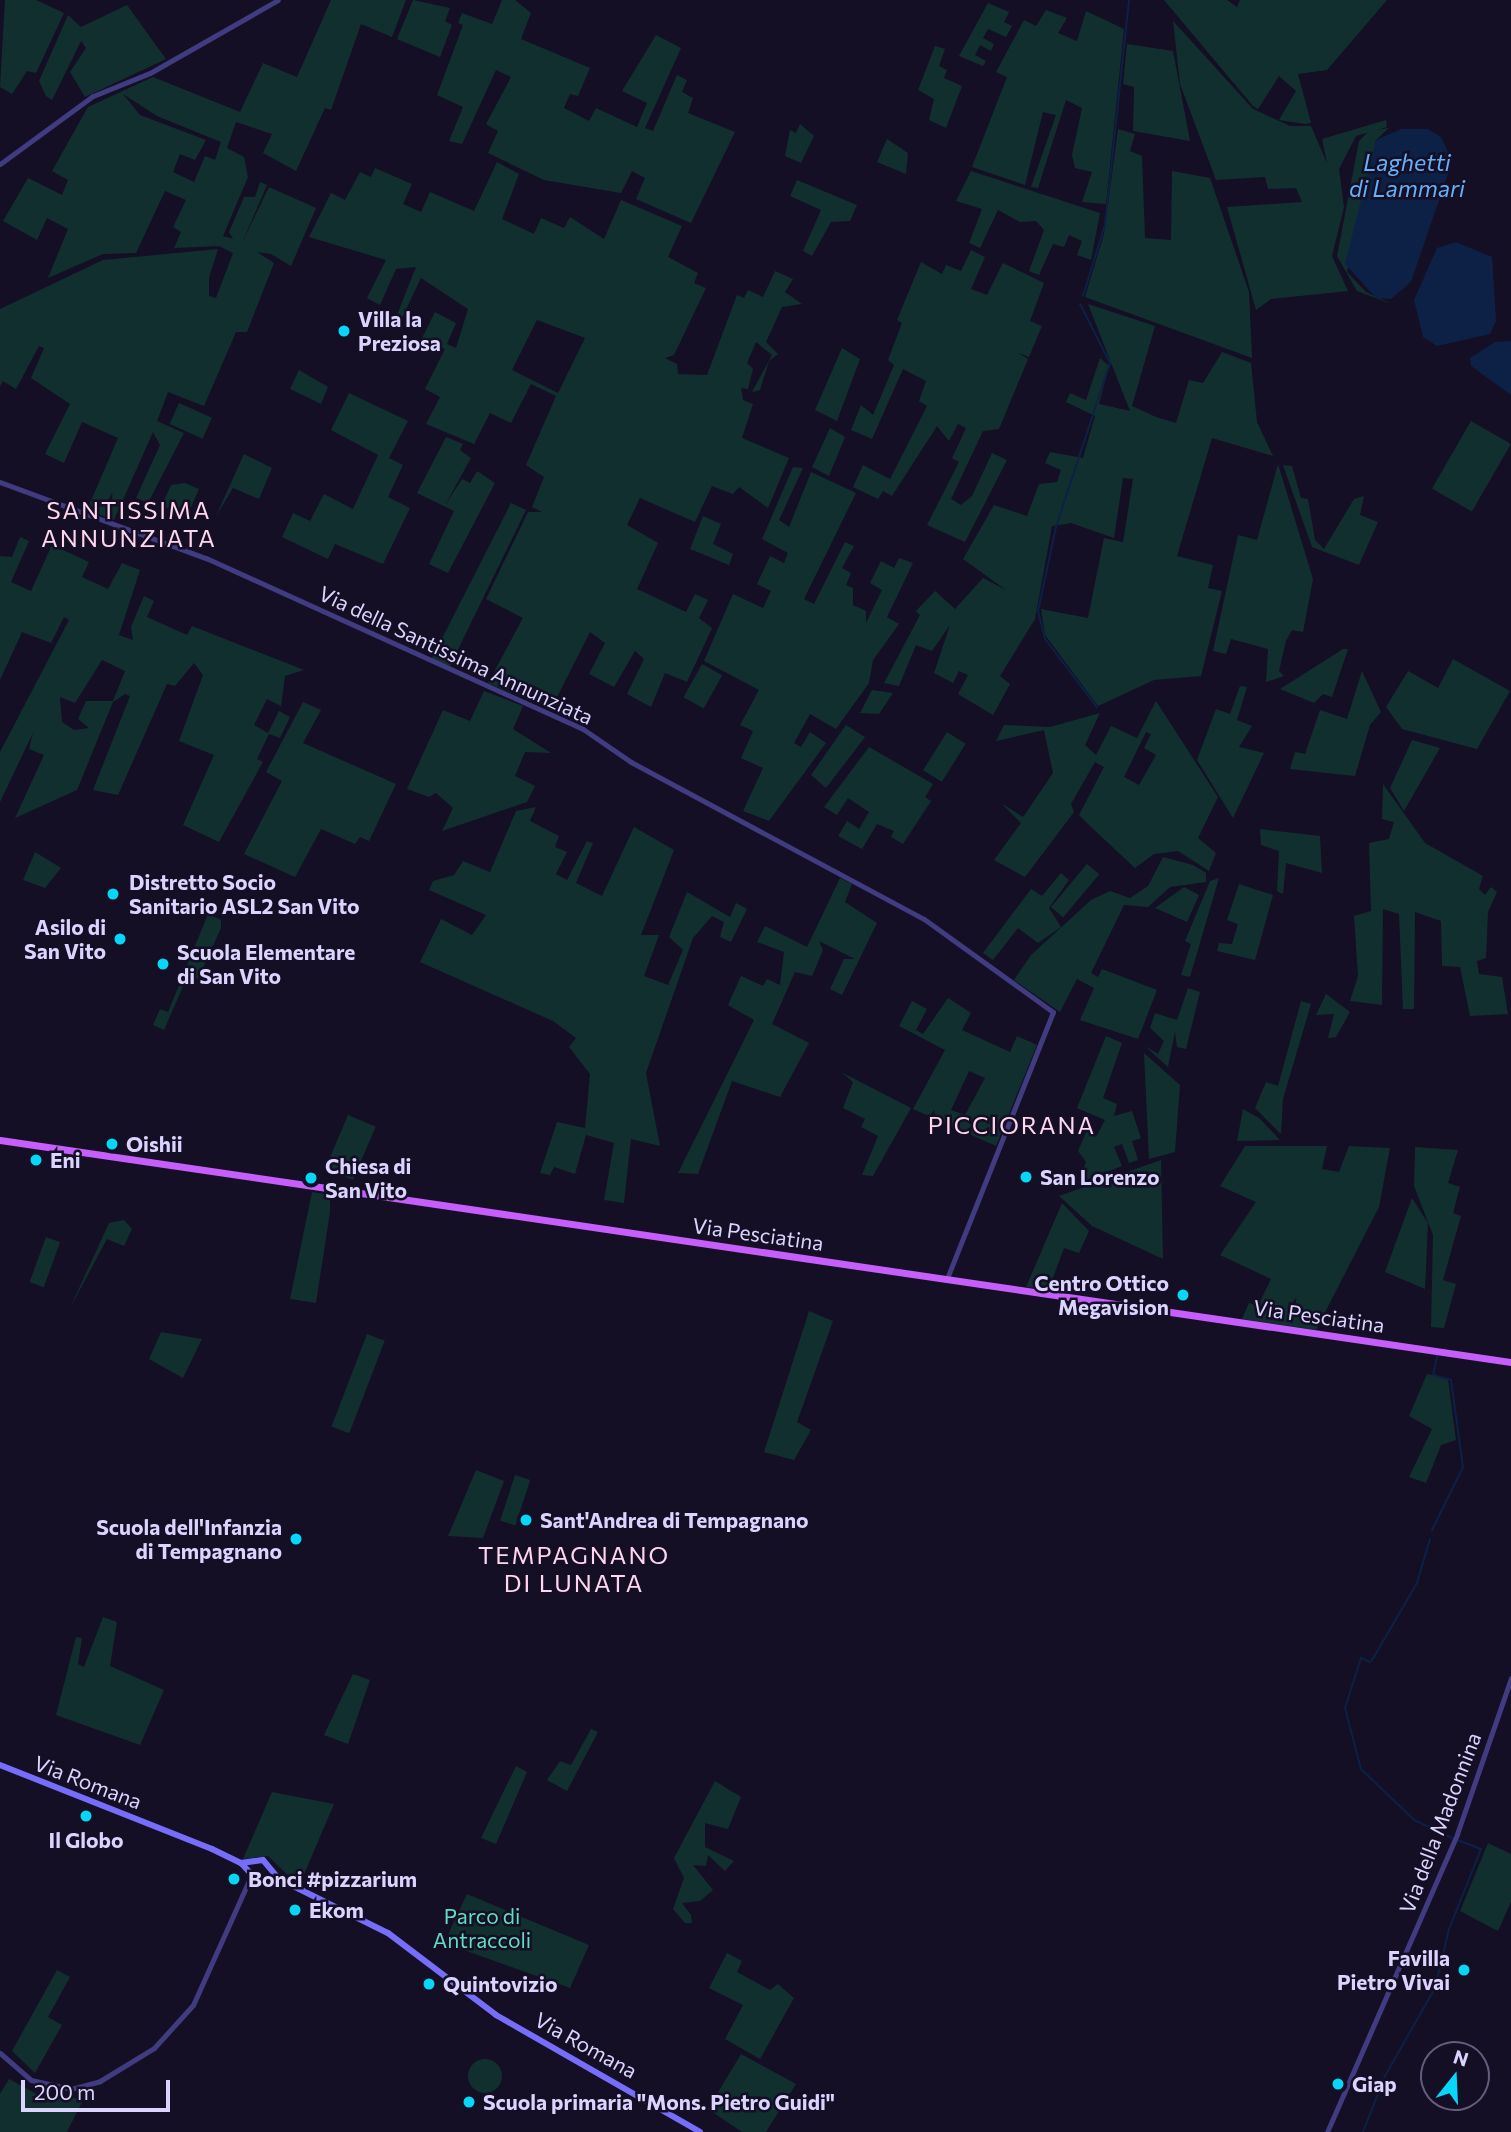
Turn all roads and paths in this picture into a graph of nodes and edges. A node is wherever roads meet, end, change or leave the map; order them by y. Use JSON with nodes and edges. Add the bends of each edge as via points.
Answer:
{"nodes":[{"id":1,"x":278,"y":0,"type":"edge"},
{"id":2,"x":0,"y":164,"type":"edge"},
{"id":3,"x":0,"y":482,"type":"edge"},
{"id":4,"x":0,"y":1140,"type":"edge"},
{"id":5,"x":947,"y":1279,"type":"junction"},
{"id":6,"x":1511,"y":1362,"type":"edge"},
{"id":7,"x":1511,"y":1678,"type":"edge"},
{"id":8,"x":0,"y":1765,"type":"edge"},
{"id":9,"x":253,"y":1861,"type":"junction"},
{"id":10,"x":241,"y":1863,"type":"junction"},
{"id":11,"x":271,"y":1868,"type":"junction"},
{"id":12,"x":251,"y":1874,"type":"junction"},
{"id":13,"x":264,"y":1879,"type":"junction"},
{"id":14,"x":279,"y":1879,"type":"junction"},
{"id":15,"x":250,"y":1888,"type":"junction"},
{"id":16,"x":0,"y":2053,"type":"edge"},
{"id":17,"x":699,"y":2132,"type":"edge"},
{"id":18,"x":1327,"y":2132,"type":"edge"}],
"edges":[{"from":1,"to":2,"type":"street","via":[[150,73],[93,96]]},
{"from":3,"to":5,"type":"street","name":"Via della Santissima Annunziata","via":[[218,564],[450,674],[583,729],[631,762],[922,918],[985,957],[1053,1013]]},
{"from":4,"to":5,"type":"main road","name":"Via Pesciatina"},
{"from":5,"to":6,"type":"main road","name":"Via Pesciatina"},
{"from":7,"to":18,"type":"street","name":"Via della Madonnina","via":[[1457,1834]]},
{"from":8,"to":10,"type":"main road","name":"Via Romana"},
{"from":9,"to":10,"type":"main road"},
{"from":9,"to":11,"type":"main road","via":[[263,1860]]},
{"from":9,"to":12,"type":"main road"},
{"from":10,"to":12,"type":"main road"},
{"from":11,"to":13,"type":"main road"},
{"from":11,"to":14,"type":"main road"},
{"from":12,"to":13,"type":"main road"},
{"from":12,"to":15,"type":"street"},
{"from":13,"to":14,"type":"main road"},
{"from":13,"to":15,"type":"street"},
{"from":14,"to":17,"type":"main road","name":"Via Romana","via":[[408,1944],[501,2018]]},
{"from":15,"to":16,"type":"street","via":[[196,1999],[162,2042],[88,2086],[44,2085]]}]}
